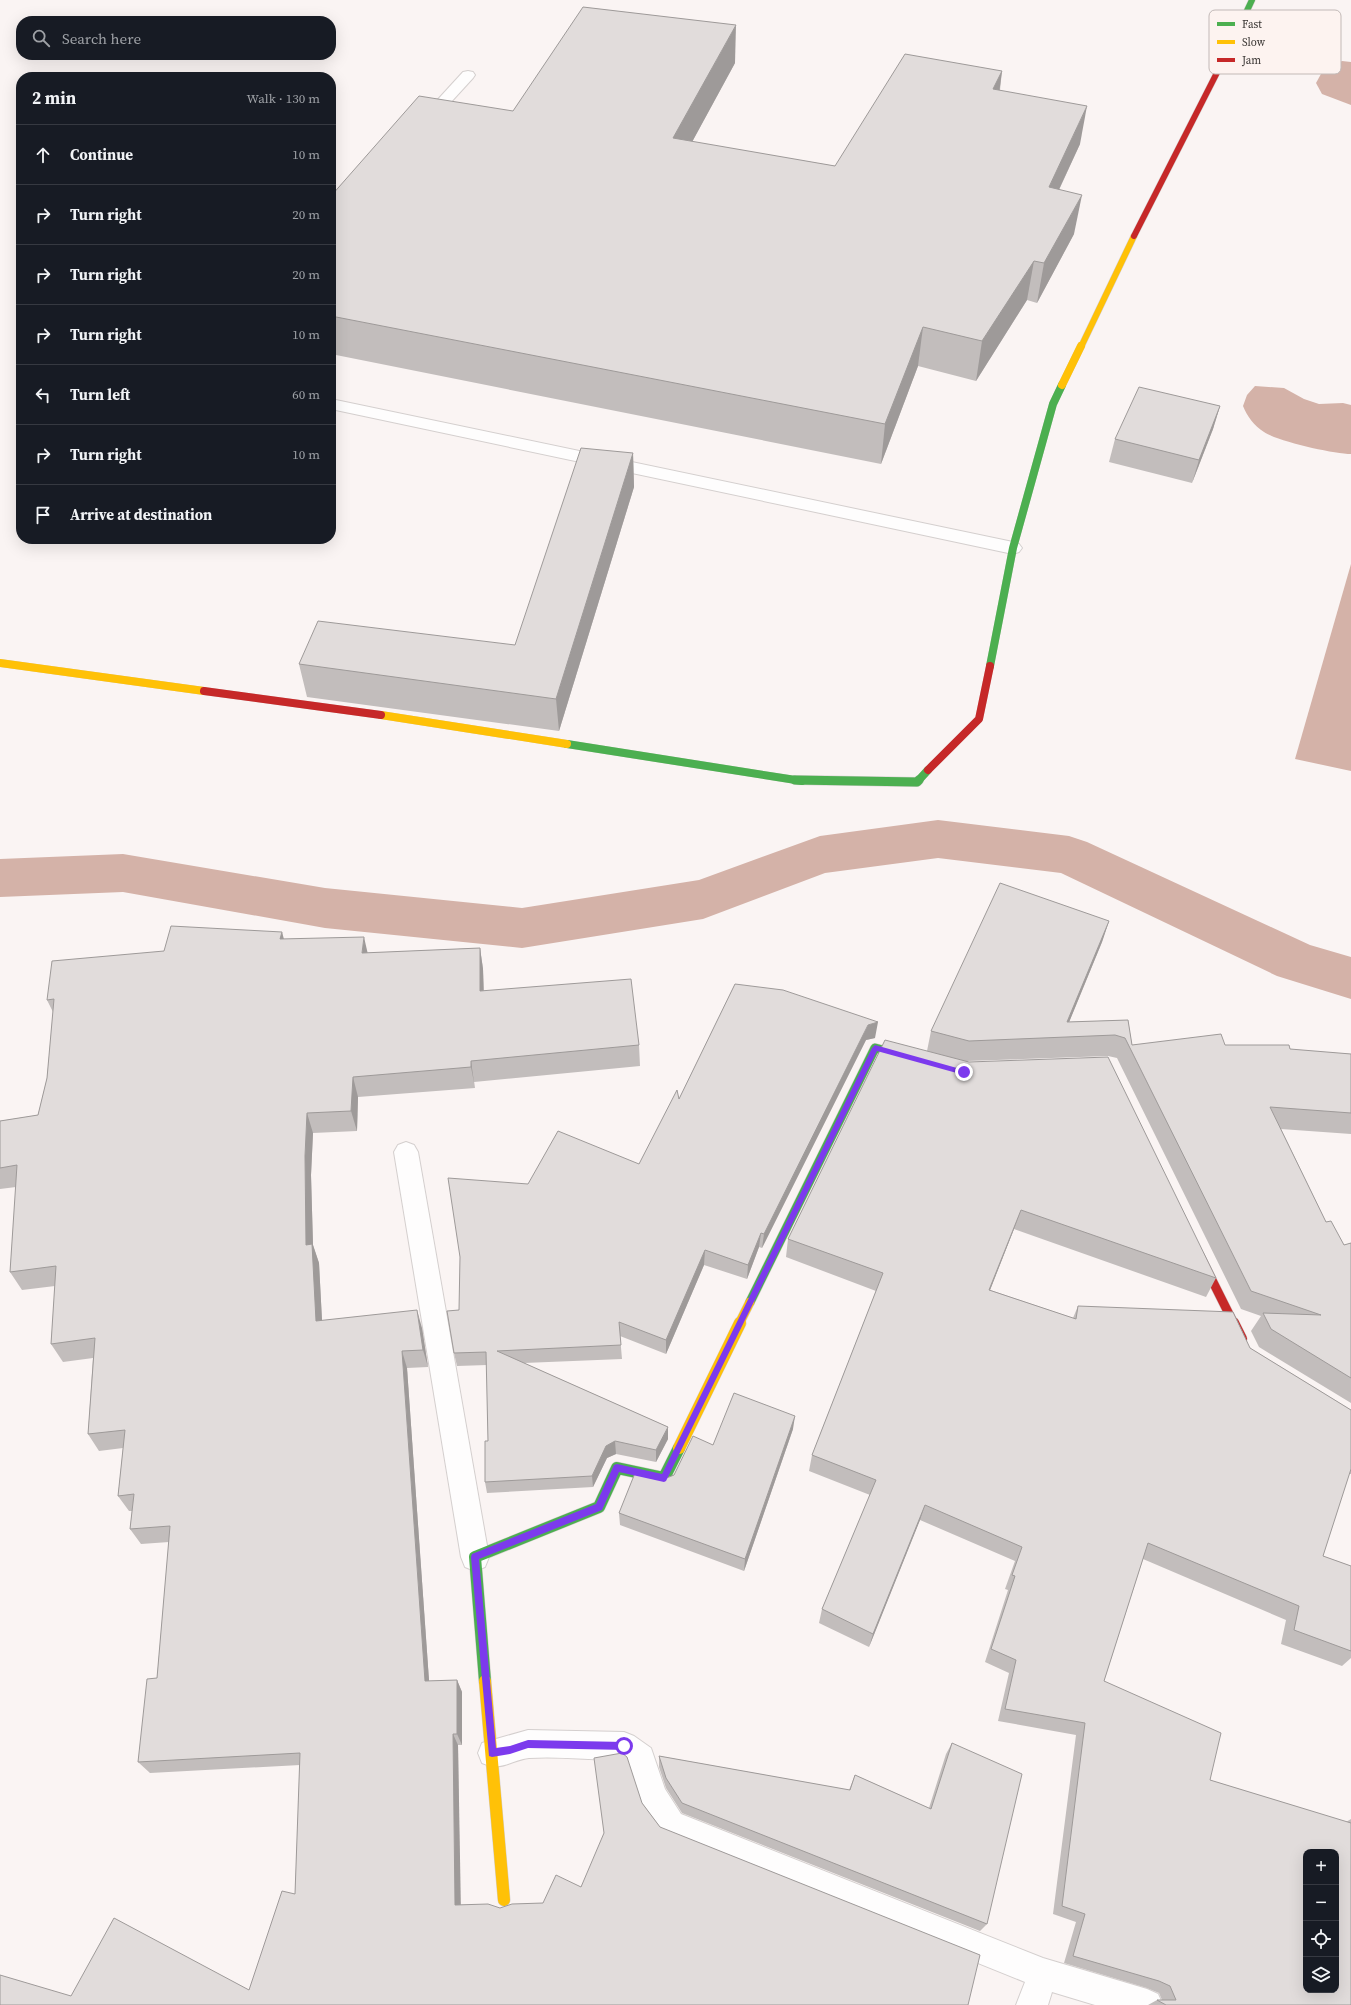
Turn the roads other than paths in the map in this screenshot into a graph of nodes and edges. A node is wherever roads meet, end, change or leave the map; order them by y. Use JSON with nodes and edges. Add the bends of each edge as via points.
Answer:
{"nodes":[{"id":1,"x":1252,"y":0,"type":"edge"},
{"id":2,"x":1247,"y":10,"type":"edge"},
{"id":3,"x":1217,"y":74,"type":"edge"},
{"id":4,"x":468,"y":75,"type":"dead end"},
{"id":5,"x":415,"y":132,"type":"edge"},
{"id":6,"x":336,"y":405,"type":"edge"},
{"id":7,"x":1013,"y":548,"type":"junction"},
{"id":8,"x":0,"y":663,"type":"edge"},
{"id":9,"x":920,"y":1060,"type":"edge"},
{"id":10,"x":406,"y":1152,"type":"dead end"},
{"id":11,"x":1197,"y":1250,"type":"edge"},
{"id":12,"x":1245,"y":1349,"type":"edge"},
{"id":13,"x":475,"y":1557,"type":"junction"},
{"id":14,"x":492,"y":1753,"type":"junction"},
{"id":15,"x":504,"y":1900,"type":"dead end"},
{"id":16,"x":1043,"y":1974,"type":"junction"},
{"id":17,"x":1032,"y":2005,"type":"edge"},
{"id":18,"x":1147,"y":2005,"type":"edge"}],
"edges":[{"from":1,"to":2,"type":"street"},
{"from":3,"to":7,"type":"street","via":[[1166,170],[1054,404]]},
{"from":4,"to":5,"type":"street"},
{"from":6,"to":7,"type":"street"},
{"from":7,"to":8,"type":"street","via":[[979,719],[917,782],[805,781],[385,716]]},
{"from":9,"to":13,"type":"street","via":[[875,1048],[664,1478],[617,1468],[599,1507]]},
{"from":10,"to":13,"type":"street"},
{"from":11,"to":12,"type":"street"},
{"from":13,"to":14,"type":"street"},
{"from":14,"to":15,"type":"street"},
{"from":14,"to":16,"type":"street","via":[[528,1744],[624,1746],[641,1758],[652,1797],[657,1808],[671,1825]]},
{"from":16,"to":17,"type":"street"},
{"from":16,"to":18,"type":"street"}]}
